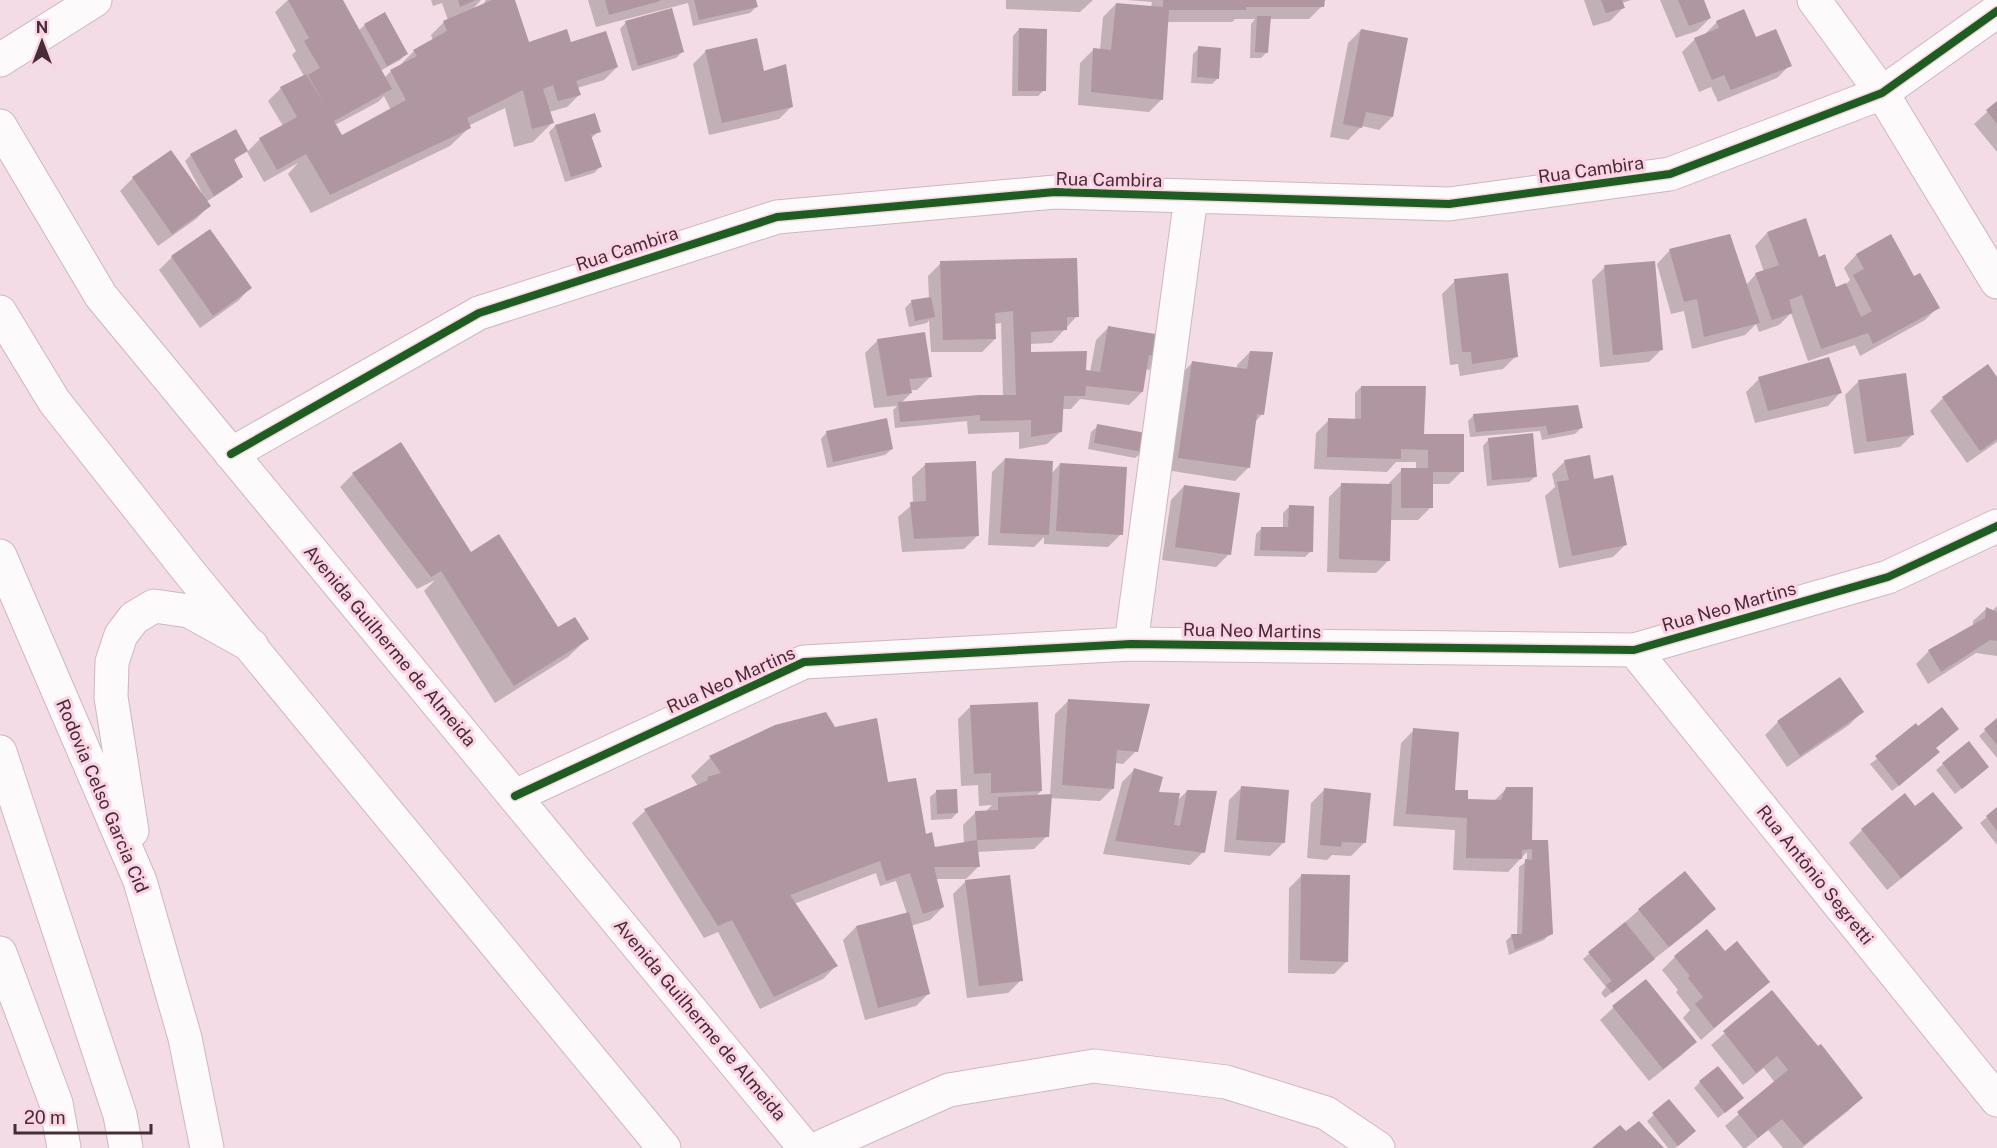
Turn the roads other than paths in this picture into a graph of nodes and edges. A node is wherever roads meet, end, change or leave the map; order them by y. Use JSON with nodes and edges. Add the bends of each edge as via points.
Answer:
{"nodes":[{"id":1,"x":96,"y":0,"type":"edge"},
{"id":2,"x":1814,"y":0,"type":"edge"},
{"id":3,"x":1997,"y":11,"type":"edge"},
{"id":4,"x":0,"y":60,"type":"edge"},
{"id":5,"x":1882,"y":93,"type":"junction"},
{"id":6,"x":0,"y":126,"type":"edge"},
{"id":7,"x":1191,"y":197,"type":"junction"},
{"id":8,"x":1997,"y":282,"type":"edge"},
{"id":9,"x":0,"y":312,"type":"edge"},
{"id":10,"x":231,"y":454,"type":"junction"},
{"id":11,"x":1997,"y":526,"type":"edge"},
{"id":12,"x":0,"y":556,"type":"edge"},
{"id":13,"x":1131,"y":644,"type":"junction"},
{"id":14,"x":252,"y":646,"type":"junction"},
{"id":15,"x":1634,"y":650,"type":"junction"},
{"id":16,"x":0,"y":752,"type":"edge"},
{"id":17,"x":515,"y":796,"type":"junction"},
{"id":18,"x":140,"y":881,"type":"junction"},
{"id":19,"x":0,"y":953,"type":"edge"},
{"id":20,"x":1997,"y":1100,"type":"edge"},
{"id":21,"x":64,"y":1148,"type":"edge"},
{"id":22,"x":126,"y":1148,"type":"edge"},
{"id":23,"x":207,"y":1148,"type":"edge"},
{"id":24,"x":664,"y":1148,"type":"edge"},
{"id":25,"x":806,"y":1148,"type":"edge"},
{"id":26,"x":818,"y":1148,"type":"edge"},
{"id":27,"x":1378,"y":1148,"type":"edge"}],
"edges":[{"from":1,"to":4,"type":"main road"},
{"from":2,"to":5,"type":"main road"},
{"from":3,"to":5,"type":"main road","name":"Rua Cambira"},
{"from":5,"to":7,"type":"main road","name":"Rua Cambira","via":[[1670,174],[1449,204]]},
{"from":5,"to":8,"type":"main road"},
{"from":6,"to":10,"type":"main road","name":"Avenida Guilherme de Almeida","via":[[101,296]]},
{"from":7,"to":10,"type":"main road","name":"Rua Cambira","via":[[1055,192],[777,217],[479,313]]},
{"from":7,"to":13,"type":"main road"},
{"from":9,"to":14,"type":"main road","via":[[54,401]]},
{"from":10,"to":17,"type":"main road","name":"Avenida Guilherme de Almeida"},
{"from":11,"to":15,"type":"main road","name":"Rua Neo Martins","via":[[1888,577]]},
{"from":12,"to":18,"type":"main road","name":"Rodovia Celso Garcia Cid"},
{"from":13,"to":15,"type":"main road","name":"Rua Neo Martins"},
{"from":13,"to":17,"type":"main road","name":"Rua Neo Martins","via":[[804,662]]},
{"from":14,"to":18,"type":"main road","via":[[189,611],[154,606],[134,618],[121,635],[112,662],[111,697]]},
{"from":14,"to":24,"type":"main road"},
{"from":15,"to":20,"type":"main road","name":"Rua Antônio Segretti"},
{"from":16,"to":22,"type":"main road","via":[[120,1115]]},
{"from":17,"to":25,"type":"main road","name":"Avenida Guilherme de Almeida"},
{"from":18,"to":23,"type":"main road","name":"Rodovia Celso Garcia Cid","via":[[184,1038]]},
{"from":19,"to":21,"type":"main road","via":[[56,1103]]},
{"from":26,"to":27,"type":"main road","via":[[949,1090],[1094,1066],[1226,1082],[1326,1113]]}]}
